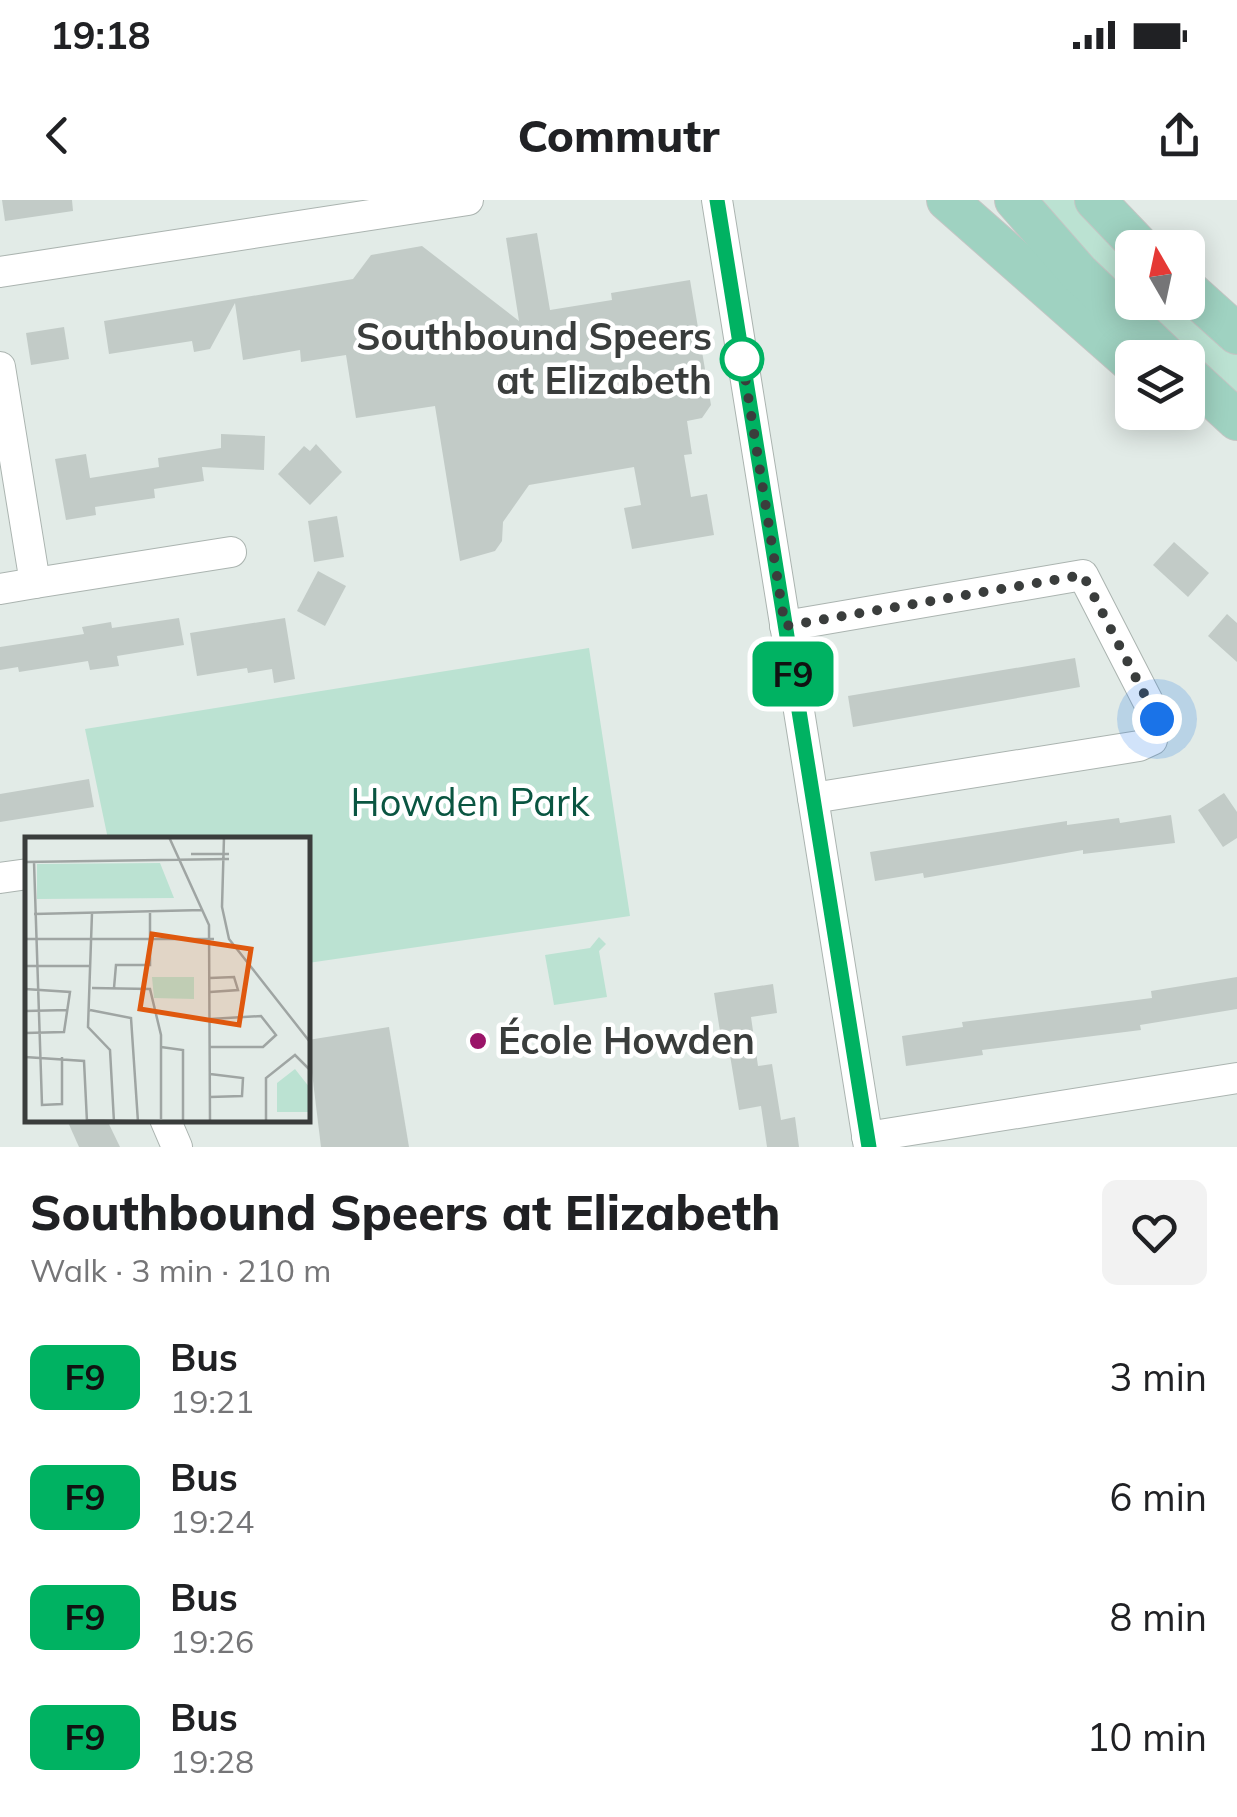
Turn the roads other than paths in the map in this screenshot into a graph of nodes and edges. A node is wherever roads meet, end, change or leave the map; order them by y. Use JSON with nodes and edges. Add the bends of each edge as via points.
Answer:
{"nodes":[{"id":1,"x":468,"y":200,"type":"edge"},
{"id":2,"x":717,"y":200,"type":"edge"},
{"id":3,"x":947,"y":200,"type":"edge"},
{"id":4,"x":1015,"y":200,"type":"edge"},
{"id":5,"x":1095,"y":200,"type":"edge"},
{"id":6,"x":1124,"y":230,"type":"edge"},
{"id":7,"x":0,"y":272,"type":"edge"},
{"id":8,"x":1205,"y":305,"type":"edge"},
{"id":9,"x":1237,"y":334,"type":"edge"},
{"id":10,"x":1149,"y":340,"type":"edge"},
{"id":11,"x":1115,"y":348,"type":"edge"},
{"id":12,"x":0,"y":367,"type":"edge"},
{"id":13,"x":1205,"y":391,"type":"edge"},
{"id":14,"x":1237,"y":420,"type":"edge"},
{"id":15,"x":1205,"y":424,"type":"edge"},
{"id":16,"x":1237,"y":450,"type":"edge"},
{"id":17,"x":231,"y":552,"type":"dead end"},
{"id":18,"x":35,"y":583,"type":"junction"},
{"id":19,"x":0,"y":588,"type":"edge"},
{"id":20,"x":785,"y":626,"type":"junction"},
{"id":21,"x":813,"y":798,"type":"junction"},
{"id":22,"x":25,"y":874,"type":"edge"},
{"id":23,"x":0,"y":878,"type":"edge"},
{"id":24,"x":1237,"y":1078,"type":"edge"},
{"id":25,"x":166,"y":1122,"type":"edge"},
{"id":26,"x":868,"y":1142,"type":"edge"},
{"id":27,"x":177,"y":1147,"type":"edge"}],
"edges":[{"from":1,"to":7,"type":"street"},
{"from":2,"to":20,"type":"street"},
{"from":3,"to":11,"type":"main road"},
{"from":4,"to":10,"type":"main road"},
{"from":5,"to":6,"type":"main road"},
{"from":8,"to":9,"type":"main road"},
{"from":12,"to":18,"type":"street"},
{"from":13,"to":14,"type":"main road"},
{"from":15,"to":16,"type":"main road"},
{"from":17,"to":18,"type":"street"},
{"from":18,"to":19,"type":"street"},
{"from":20,"to":21,"type":"street"},
{"from":20,"to":21,"type":"street","via":[[1083,575],[1157,719],[1152,740],[1138,746]]},
{"from":21,"to":26,"type":"street"},
{"from":22,"to":23,"type":"street"},
{"from":24,"to":26,"type":"street"},
{"from":25,"to":27,"type":"street"}]}
